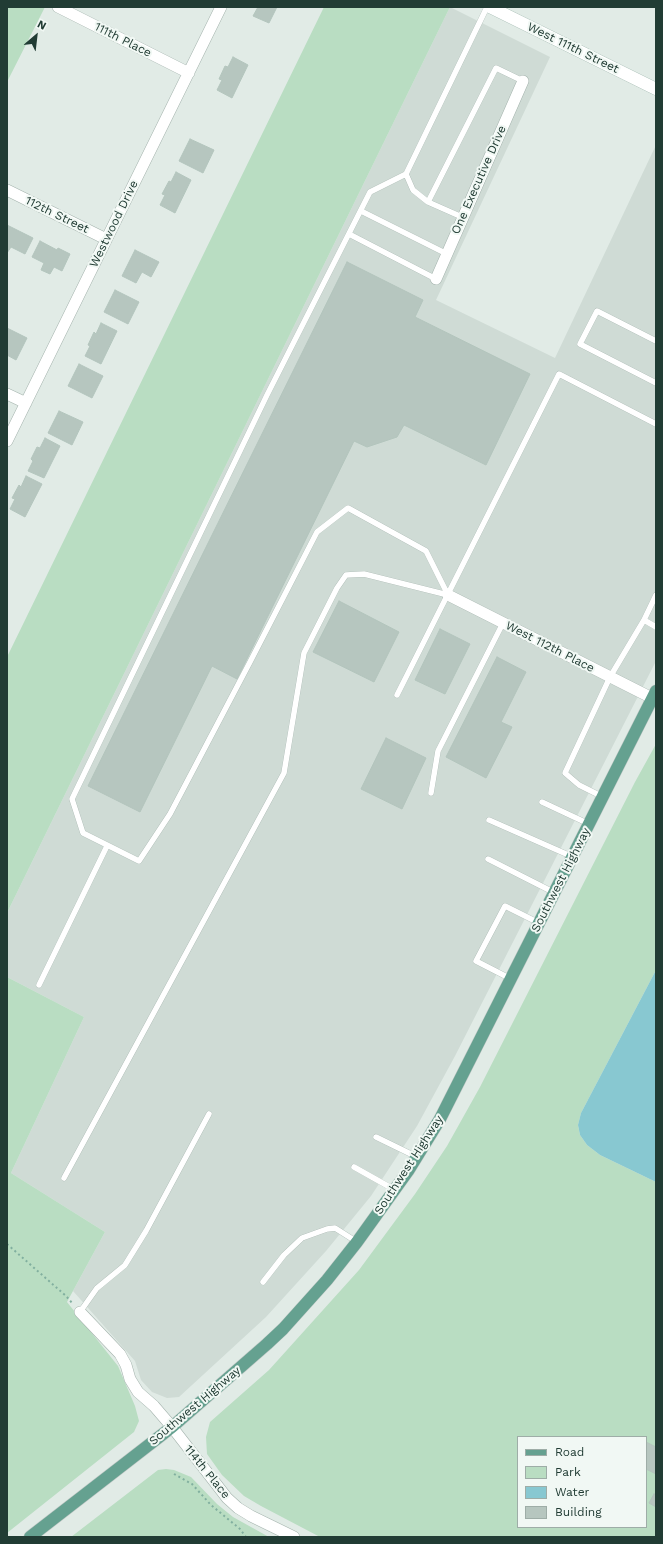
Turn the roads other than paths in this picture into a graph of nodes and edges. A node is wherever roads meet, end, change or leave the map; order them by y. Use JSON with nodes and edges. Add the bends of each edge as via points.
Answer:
{"nodes":[{"id":1,"x":58,"y":7,"type":"edge"},
{"id":2,"x":220,"y":7,"type":"edge"},
{"id":3,"x":487,"y":7,"type":"edge"},
{"id":4,"x":490,"y":7,"type":"edge"},
{"id":5,"x":189,"y":73,"type":"junction"},
{"id":6,"x":523,"y":81,"type":"joint"},
{"id":7,"x":656,"y":89,"type":"edge"},
{"id":8,"x":406,"y":174,"type":"junction"},
{"id":9,"x":7,"y":190,"type":"edge"},
{"id":10,"x":428,"y":202,"type":"junction"},
{"id":11,"x":361,"y":211,"type":"junction"},
{"id":12,"x":462,"y":217,"type":"junction"},
{"id":13,"x":349,"y":234,"type":"junction"},
{"id":14,"x":106,"y":239,"type":"junction"},
{"id":15,"x":447,"y":254,"type":"junction"},
{"id":16,"x":436,"y":279,"type":"joint"},
{"id":17,"x":656,"y":341,"type":"edge"},
{"id":18,"x":656,"y":382,"type":"edge"},
{"id":19,"x":7,"y":394,"type":"edge"},
{"id":20,"x":26,"y":403,"type":"junction"},
{"id":21,"x":656,"y":424,"type":"edge"},
{"id":22,"x":7,"y":441,"type":"edge"},
{"id":23,"x":448,"y":594,"type":"junction"},
{"id":24,"x":656,"y":595,"type":"edge"},
{"id":25,"x":644,"y":620,"type":"junction"},
{"id":26,"x":502,"y":622,"type":"junction"},
{"id":27,"x":656,"y":627,"type":"edge"},
{"id":28,"x":610,"y":677,"type":"junction"},
{"id":29,"x":397,"y":695,"type":"dead end"},
{"id":30,"x":654,"y":695,"type":"edge"},
{"id":31,"x":431,"y":793,"type":"dead end"},
{"id":32,"x":603,"y":797,"type":"junction"},
{"id":33,"x":542,"y":802,"type":"dead end"},
{"id":34,"x":489,"y":820,"type":"dead end"},
{"id":35,"x":589,"y":824,"type":"junction"},
{"id":36,"x":107,"y":846,"type":"junction"},
{"id":37,"x":573,"y":857,"type":"junction"},
{"id":38,"x":488,"y":859,"type":"dead end"},
{"id":39,"x":555,"y":893,"type":"junction"},
{"id":40,"x":539,"y":923,"type":"junction"},
{"id":41,"x":511,"y":979,"type":"junction"},
{"id":42,"x":39,"y":985,"type":"dead end"},
{"id":43,"x":209,"y":1114,"type":"dead end"},
{"id":44,"x":376,"y":1137,"type":"dead end"},
{"id":45,"x":417,"y":1157,"type":"junction"},
{"id":46,"x":354,"y":1167,"type":"dead end"},
{"id":47,"x":64,"y":1178,"type":"dead end"},
{"id":48,"x":394,"y":1190,"type":"junction"},
{"id":49,"x":357,"y":1242,"type":"junction"},
{"id":50,"x":263,"y":1282,"type":"dead end"},
{"id":51,"x":80,"y":1312,"type":"joint"},
{"id":52,"x":172,"y":1427,"type":"junction"},
{"id":53,"x":30,"y":1537,"type":"edge"},
{"id":54,"x":294,"y":1537,"type":"edge"}],
"edges":[{"from":1,"to":5,"type":"street","name":"111th Place"},
{"from":2,"to":5,"type":"street","name":"Westwood Drive"},
{"from":3,"to":8,"type":"lane"},
{"from":4,"to":7,"type":"main road","name":"West 111th Street"},
{"from":5,"to":14,"type":"street","name":"Westwood Drive"},
{"from":6,"to":10,"type":"lane","via":[[496,68]]},
{"from":6,"to":12,"type":"street","name":"One Executive Drive"},
{"from":8,"to":10,"type":"lane","via":[[413,190]]},
{"from":8,"to":11,"type":"lane","via":[[370,192]]},
{"from":9,"to":14,"type":"street","name":"112th Street"},
{"from":10,"to":12,"type":"lane"},
{"from":11,"to":13,"type":"lane"},
{"from":11,"to":15,"type":"lane"},
{"from":12,"to":15,"type":"street","name":"One Executive Drive"},
{"from":13,"to":16,"type":"lane"},
{"from":13,"to":36,"type":"lane","via":[[267,395],[72,799],[83,833]]},
{"from":14,"to":20,"type":"street","name":"Westwood Drive"},
{"from":15,"to":16,"type":"street","name":"One Executive Drive"},
{"from":17,"to":18,"type":"lane","via":[[597,311],[580,344]]},
{"from":19,"to":20,"type":"street"},
{"from":20,"to":22,"type":"street","name":"Westwood Drive"},
{"from":21,"to":23,"type":"lane","via":[[559,374]]},
{"from":23,"to":26,"type":"street","name":"West 112th Place"},
{"from":23,"to":29,"type":"lane"},
{"from":23,"to":36,"type":"lane","via":[[426,551],[348,508],[317,532],[170,814],[139,861]]},
{"from":23,"to":47,"type":"lane","via":[[364,574],[346,576],[337,588],[304,653],[284,773]]},
{"from":24,"to":25,"type":"lane"},
{"from":25,"to":27,"type":"lane"},
{"from":25,"to":28,"type":"lane"},
{"from":26,"to":28,"type":"street","name":"West 112th Place"},
{"from":26,"to":31,"type":"lane","via":[[438,751]]},
{"from":28,"to":30,"type":"street","name":"West 112th Place"},
{"from":28,"to":32,"type":"lane","via":[[565,774],[579,785]]},
{"from":30,"to":32,"type":"main road","name":"Southwest Highway"},
{"from":32,"to":35,"type":"main road","name":"Southwest Highway"},
{"from":33,"to":35,"type":"lane"},
{"from":34,"to":37,"type":"lane"},
{"from":35,"to":37,"type":"main road","name":"Southwest Highway"},
{"from":36,"to":42,"type":"lane"},
{"from":37,"to":39,"type":"main road","name":"Southwest Highway"},
{"from":38,"to":39,"type":"lane"},
{"from":39,"to":40,"type":"main road","name":"Southwest Highway"},
{"from":40,"to":41,"type":"main road","name":"Southwest Highway"},
{"from":40,"to":41,"type":"lane","via":[[505,906],[476,961]]},
{"from":41,"to":45,"type":"main road","name":"Southwest Highway","via":[[440,1119]]},
{"from":43,"to":51,"type":"lane","via":[[125,1265],[97,1288]]},
{"from":44,"to":45,"type":"lane"},
{"from":45,"to":48,"type":"main road","name":"Southwest Highway"},
{"from":46,"to":48,"type":"lane"},
{"from":48,"to":49,"type":"main road","name":"Southwest Highway"},
{"from":49,"to":50,"type":"lane","via":[[335,1228],[302,1238],[284,1255]]},
{"from":49,"to":52,"type":"main road","name":"Southwest Highway","via":[[283,1329]]},
{"from":51,"to":52,"type":"street","name":"114th Place","via":[[120,1354],[138,1392]]},
{"from":52,"to":53,"type":"main road","name":"Southwest Highway"},
{"from":52,"to":54,"type":"street","name":"114th Place","via":[[227,1498],[251,1516]]}]}
